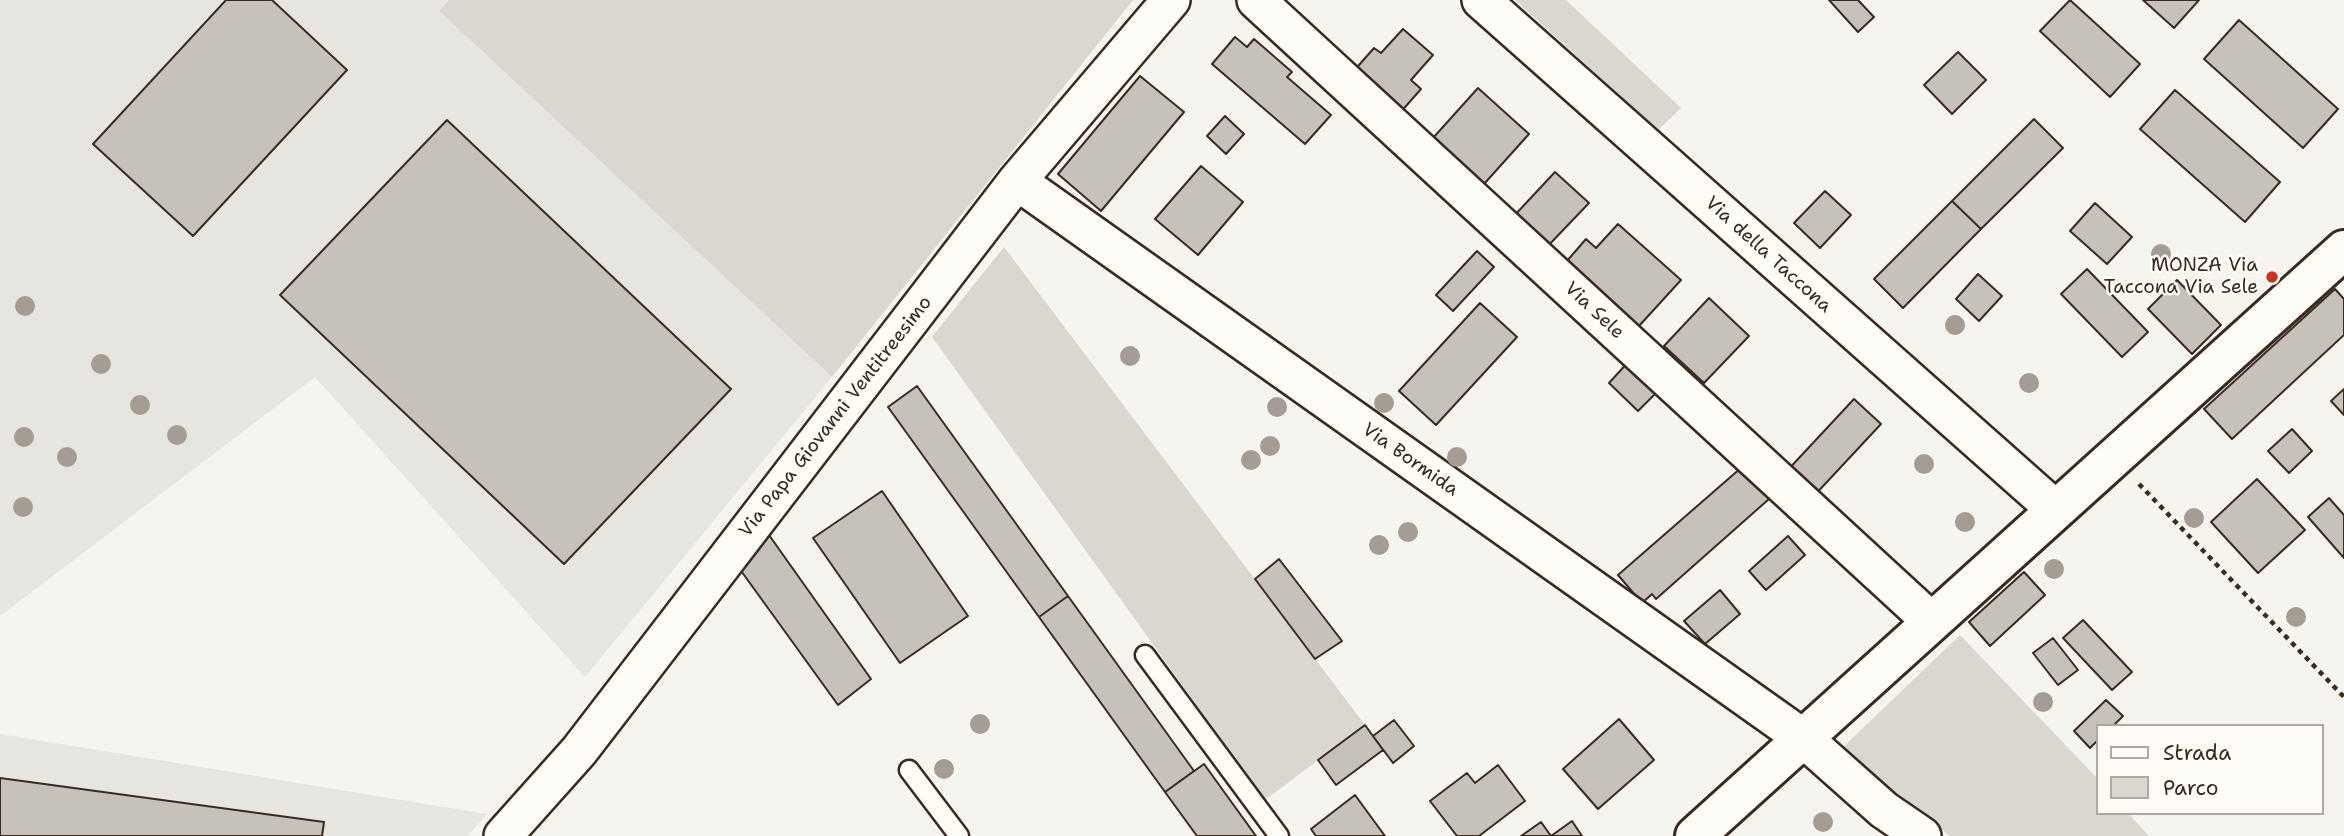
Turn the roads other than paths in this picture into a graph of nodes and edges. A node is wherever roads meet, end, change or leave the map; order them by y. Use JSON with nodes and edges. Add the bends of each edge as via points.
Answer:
{"nodes":[{"id":1,"x":1171,"y":0,"type":"edge"},
{"id":2,"x":1256,"y":0,"type":"edge"},
{"id":3,"x":1480,"y":0,"type":"edge"},
{"id":4,"x":1017,"y":181,"type":"junction"},
{"id":5,"x":2344,"y":250,"type":"edge"},
{"id":6,"x":2056,"y":510,"type":"junction"},
{"id":7,"x":1931,"y":622,"type":"junction"},
{"id":8,"x":1145,"y":655,"type":"dead end"},
{"id":9,"x":1803,"y":738,"type":"junction"},
{"id":10,"x":909,"y":770,"type":"dead end"},
{"id":11,"x":503,"y":836,"type":"edge"},
{"id":12,"x":958,"y":836,"type":"edge"},
{"id":13,"x":1279,"y":836,"type":"edge"},
{"id":14,"x":1695,"y":836,"type":"edge"},
{"id":15,"x":1922,"y":836,"type":"edge"}],
"edges":[{"from":1,"to":4,"type":"street","name":"Via Papa Giovanni Ventitreesimo"},
{"from":2,"to":7,"type":"street","name":"Via Sele"},
{"from":3,"to":6,"type":"street","name":"Via della Taccona"},
{"from":4,"to":9,"type":"street","name":"Via Bormida"},
{"from":4,"to":11,"type":"street","name":"Via Papa Giovanni Ventitreesimo","via":[[579,751]]},
{"from":5,"to":6,"type":"main road"},
{"from":6,"to":7,"type":"main road"},
{"from":7,"to":9,"type":"main road"},
{"from":8,"to":13,"type":"lane"},
{"from":9,"to":14,"type":"main road"},
{"from":9,"to":15,"type":"street","name":"Via Bormida","via":[[1884,810]]},
{"from":10,"to":12,"type":"lane"}]}
